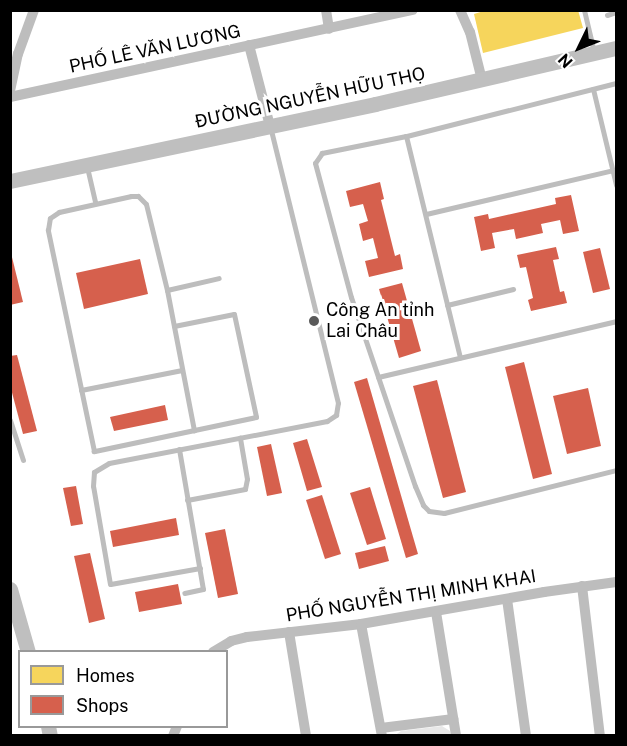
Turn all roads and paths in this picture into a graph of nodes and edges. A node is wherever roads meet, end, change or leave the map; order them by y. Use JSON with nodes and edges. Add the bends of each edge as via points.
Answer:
{"nodes":[{"id":1,"x":34,"y":10,"type":"edge"},
{"id":2,"x":326,"y":10,"type":"edge"},
{"id":3,"x":413,"y":10,"type":"edge"},
{"id":4,"x":460,"y":10,"type":"edge"},
{"id":5,"x":584,"y":10,"type":"edge"},
{"id":6,"x":616,"y":12,"type":"edge"},
{"id":7,"x":607,"y":15,"type":"dead end"},
{"id":8,"x":329,"y":29,"type":"junction"},
{"id":9,"x":249,"y":45,"type":"junction"},
{"id":10,"x":616,"y":48,"type":"edge"},
{"id":11,"x":594,"y":54,"type":"junction"},
{"id":12,"x":482,"y":80,"type":"junction"},
{"id":13,"x":616,"y":83,"type":"edge"},
{"id":14,"x":593,"y":89,"type":"junction"},
{"id":15,"x":10,"y":91,"type":"edge"},
{"id":16,"x":10,"y":97,"type":"edge"},
{"id":17,"x":270,"y":126,"type":"junction"},
{"id":18,"x":406,"y":136,"type":"junction"},
{"id":19,"x":87,"y":165,"type":"junction"},
{"id":20,"x":613,"y":170,"type":"junction"},
{"id":21,"x":10,"y":181,"type":"edge"},
{"id":22,"x":616,"y":185,"type":"edge"},
{"id":23,"x":95,"y":203,"type":"junction"},
{"id":24,"x":426,"y":214,"type":"junction"},
{"id":25,"x":219,"y":278,"type":"dead end"},
{"id":26,"x":513,"y":289,"type":"dead end"},
{"id":27,"x":167,"y":290,"type":"junction"},
{"id":28,"x":447,"y":305,"type":"junction"},
{"id":29,"x":616,"y":321,"type":"edge"},
{"id":30,"x":174,"y":326,"type":"junction"},
{"id":31,"x":460,"y":358,"type":"junction"},
{"id":32,"x":182,"y":370,"type":"junction"},
{"id":33,"x":378,"y":377,"type":"junction"},
{"id":34,"x":81,"y":390,"type":"junction"},
{"id":35,"x":10,"y":420,"type":"edge"},
{"id":36,"x":194,"y":430,"type":"junction"},
{"id":37,"x":240,"y":438,"type":"junction"},
{"id":38,"x":179,"y":449,"type":"junction"},
{"id":39,"x":23,"y":460,"type":"dead end"},
{"id":40,"x":616,"y":470,"type":"edge"},
{"id":41,"x":187,"y":500,"type":"junction"},
{"id":42,"x":200,"y":568,"type":"junction"},
{"id":43,"x":616,"y":582,"type":"edge"},
{"id":44,"x":582,"y":586,"type":"junction"},
{"id":45,"x":10,"y":588,"type":"edge"},
{"id":46,"x":183,"y":593,"type":"dead end"},
{"id":47,"x":507,"y":599,"type":"junction"},
{"id":48,"x":436,"y":612,"type":"junction"},
{"id":49,"x":361,"y":624,"type":"junction"},
{"id":50,"x":289,"y":632,"type":"junction"},
{"id":51,"x":28,"y":650,"type":"edge"},
{"id":52,"x":215,"y":650,"type":"edge"},
{"id":53,"x":453,"y":719,"type":"junction"},
{"id":54,"x":381,"y":732,"type":"edge"},
{"id":55,"x":306,"y":735,"type":"edge"},
{"id":56,"x":456,"y":735,"type":"edge"},
{"id":57,"x":526,"y":735,"type":"edge"},
{"id":58,"x":600,"y":735,"type":"edge"}],
"edges":[{"from":1,"to":15,"type":"street"},
{"from":2,"to":8,"type":"street"},
{"from":3,"to":8,"type":"street","name":"PHỐ LÊ VĂN LƯƠNG"},
{"from":4,"to":12,"type":"street"},
{"from":5,"to":11,"type":"lane"},
{"from":6,"to":7,"type":"lane"},
{"from":8,"to":9,"type":"street","name":"PHỐ LÊ VĂN LƯƠNG"},
{"from":9,"to":16,"type":"street","name":"PHỐ LÊ VĂN LƯƠNG"},
{"from":9,"to":17,"type":"street"},
{"from":10,"to":11,"type":"street","name":"ĐƯỜNG NGUYỄN HỮU THỌ"},
{"from":11,"to":12,"type":"street","name":"ĐƯỜNG NGUYỄN HỮU THỌ"},
{"from":12,"to":17,"type":"street","name":"ĐƯỜNG NGUYỄN HỮU THỌ"},
{"from":13,"to":14,"type":"lane"},
{"from":14,"to":18,"type":"lane"},
{"from":14,"to":20,"type":"lane"},
{"from":17,"to":19,"type":"street","name":"ĐƯỜNG NGUYỄN HỮU THỌ"},
{"from":17,"to":37,"type":"lane","via":[[338,409],[327,421]]},
{"from":18,"to":24,"type":"lane"},
{"from":18,"to":33,"type":"lane","via":[[322,153],[315,163],[351,297]]},
{"from":19,"to":21,"type":"street","name":"ĐƯỜNG NGUYỄN HỮU THỌ"},
{"from":19,"to":23,"type":"lane"},
{"from":20,"to":22,"type":"lane"},
{"from":20,"to":24,"type":"lane"},
{"from":23,"to":27,"type":"lane","via":[[131,196],[143,199]]},
{"from":23,"to":34,"type":"lane","via":[[59,212],[48,223]]},
{"from":24,"to":28,"type":"lane"},
{"from":25,"to":27,"type":"lane"},
{"from":26,"to":28,"type":"lane"},
{"from":27,"to":30,"type":"lane"},
{"from":28,"to":31,"type":"lane"},
{"from":29,"to":31,"type":"lane"},
{"from":30,"to":32,"type":"lane"},
{"from":30,"to":36,"type":"lane","via":[[234,314],[256,417]]},
{"from":31,"to":33,"type":"lane"},
{"from":32,"to":34,"type":"lane"},
{"from":32,"to":36,"type":"lane"},
{"from":33,"to":40,"type":"lane","via":[[415,486],[429,511],[444,513]]},
{"from":34,"to":36,"type":"lane","via":[[94,451]]},
{"from":35,"to":39,"type":"lane"},
{"from":37,"to":38,"type":"lane"},
{"from":37,"to":41,"type":"lane","via":[[247,479],[244,489]]},
{"from":38,"to":41,"type":"lane"},
{"from":38,"to":42,"type":"lane","via":[[109,463],[94,472],[110,584]]},
{"from":41,"to":42,"type":"lane"},
{"from":42,"to":46,"type":"lane","via":[[203,590]]},
{"from":43,"to":44,"type":"street","name":"PHỐ NGUYỄN THỊ MINH KHAI"},
{"from":44,"to":47,"type":"street","name":"PHỐ NGUYỄN THỊ MINH KHAI"},
{"from":44,"to":58,"type":"street"},
{"from":45,"to":51,"type":"street"},
{"from":47,"to":48,"type":"street","name":"PHỐ NGUYỄN THỊ MINH KHAI"},
{"from":47,"to":57,"type":"street"},
{"from":48,"to":49,"type":"street","name":"PHỐ NGUYỄN THỊ MINH KHAI"},
{"from":48,"to":53,"type":"street"},
{"from":49,"to":50,"type":"street","name":"PHỐ NGUYỄN THỊ MINH KHAI"},
{"from":49,"to":54,"type":"street"},
{"from":50,"to":52,"type":"street","name":"PHỐ NGUYỄN THỊ MINH KHAI","via":[[247,637]]},
{"from":50,"to":55,"type":"street"},
{"from":53,"to":54,"type":"street"},
{"from":53,"to":56,"type":"street"}]}
